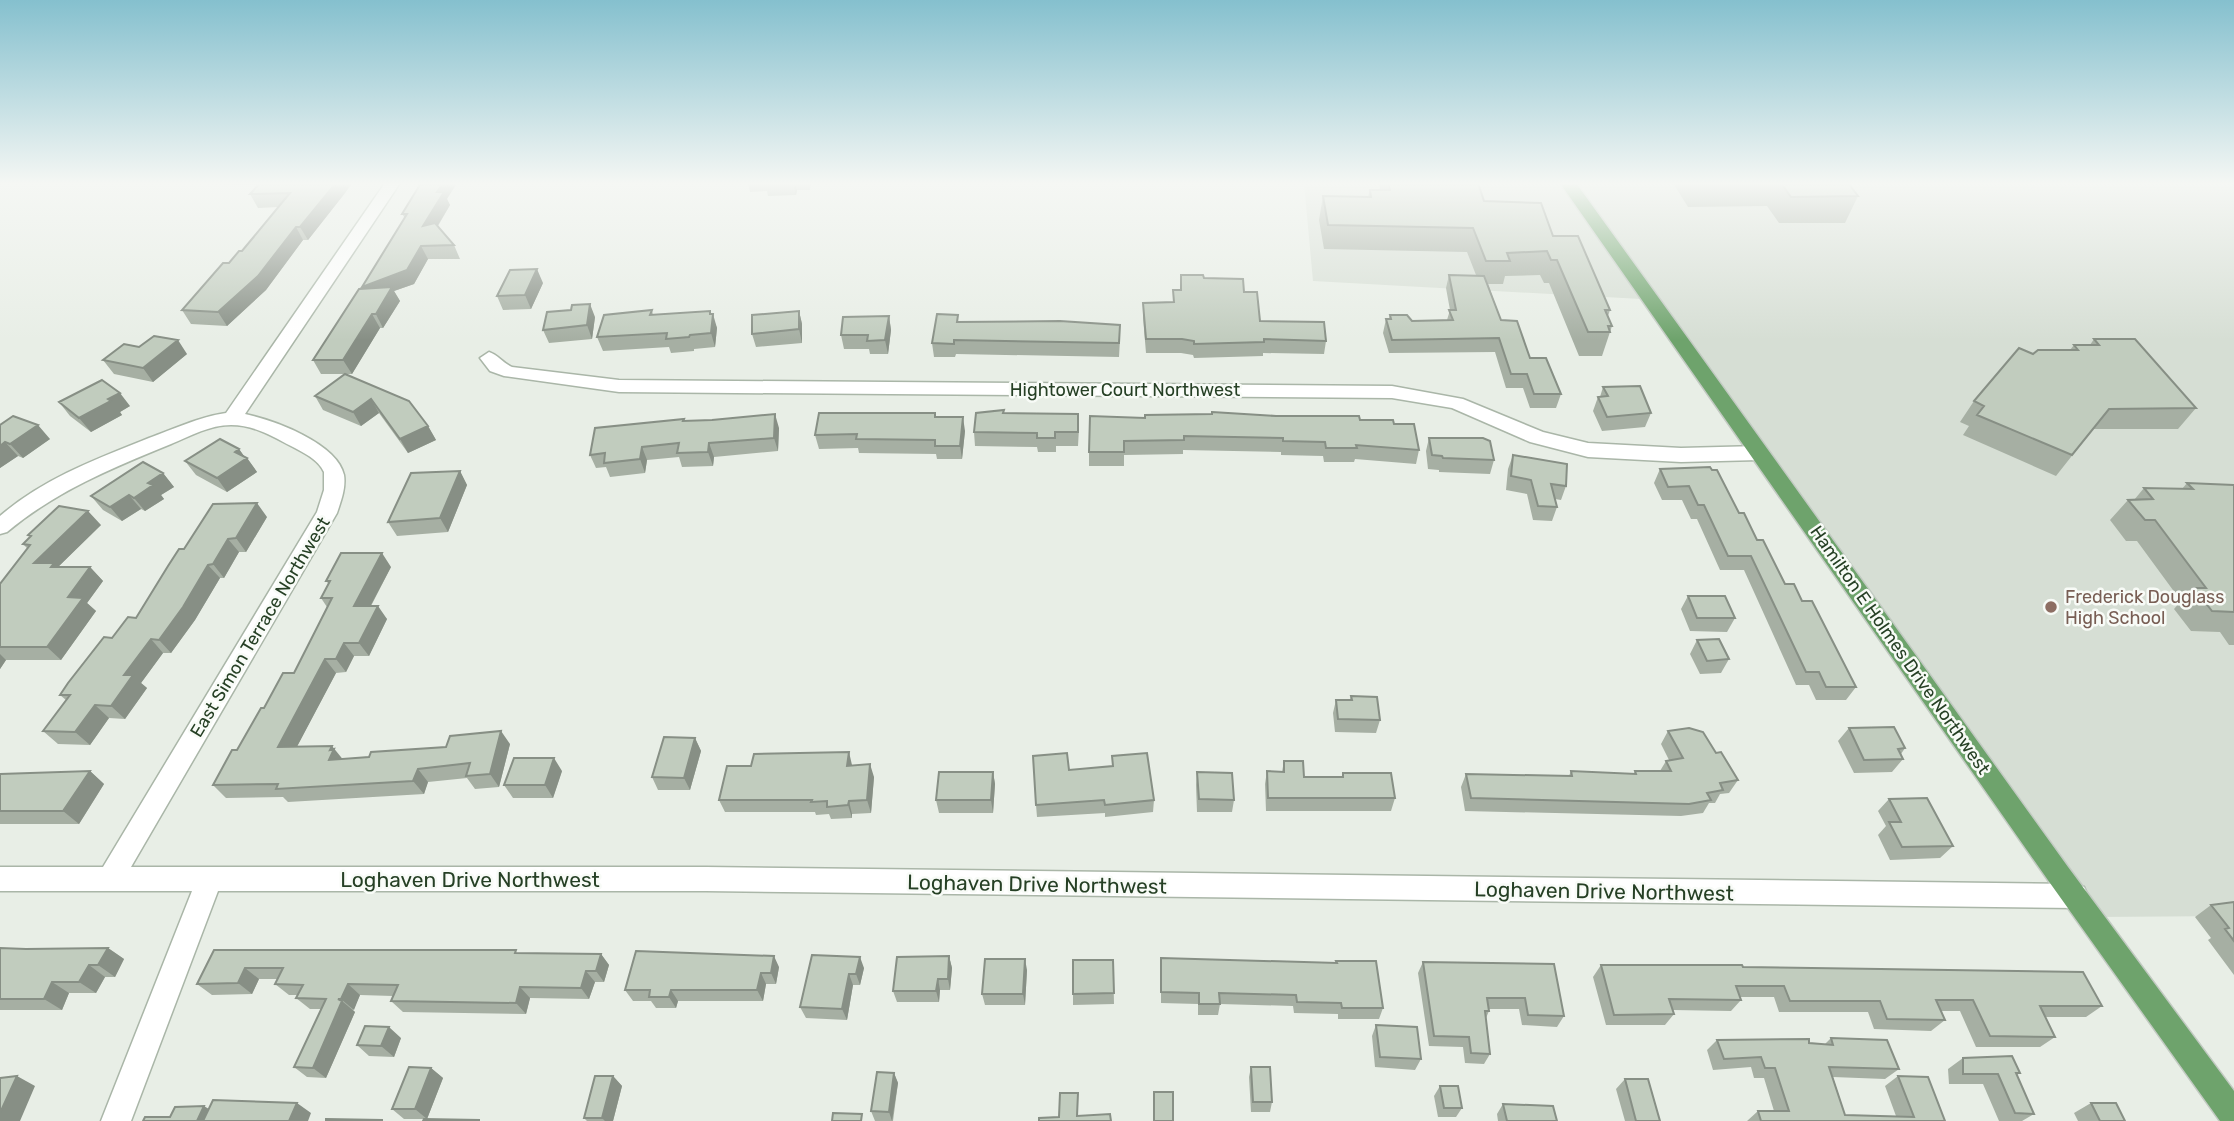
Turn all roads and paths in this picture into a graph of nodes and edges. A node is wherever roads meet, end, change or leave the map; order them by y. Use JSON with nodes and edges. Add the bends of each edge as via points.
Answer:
{"nodes":[{"id":1,"x":356,"y":235,"type":"edge"},
{"id":2,"x":1605,"y":235,"type":"edge"},
{"id":3,"x":489,"y":358,"type":"dead end"},
{"id":4,"x":232,"y":418,"type":"junction"},
{"id":5,"x":1759,"y":453,"type":"junction"},
{"id":6,"x":0,"y":527,"type":"edge"},
{"id":7,"x":0,"y":879,"type":"edge"},
{"id":8,"x":110,"y":879,"type":"junction"},
{"id":9,"x":210,"y":879,"type":"junction"},
{"id":10,"x":2075,"y":896,"type":"junction"},
{"id":11,"x":2234,"y":1116,"type":"edge"},
{"id":12,"x":116,"y":1121,"type":"edge"}],
"edges":[{"from":1,"to":4,"type":"street"},
{"from":2,"to":5,"type":"main road","name":"Hamilton E Holmes Drive Northwest"},
{"from":3,"to":5,"type":"street","name":"Hightower Court Northwest","via":[[496,367],[510,372],[619,386],[1392,392],[1456,403],[1537,437],[1588,450]]},
{"from":4,"to":6,"type":"street","via":[[86,471],[41,495]]},
{"from":4,"to":8,"type":"street","name":"East Simon Terrace Northwest","via":[[263,425],[324,456],[332,467],[334,495]]},
{"from":5,"to":10,"type":"main road","name":"Hamilton E Holmes Drive Northwest"},
{"from":7,"to":8,"type":"street","name":"Loghaven Drive Northwest"},
{"from":8,"to":9,"type":"street","name":"Loghaven Drive Northwest"},
{"from":9,"to":10,"type":"street","name":"Loghaven Drive Northwest","via":[[706,879]]},
{"from":9,"to":12,"type":"street"},
{"from":10,"to":11,"type":"main road","name":"Hamilton E Holmes Drive Northwest"}]}
